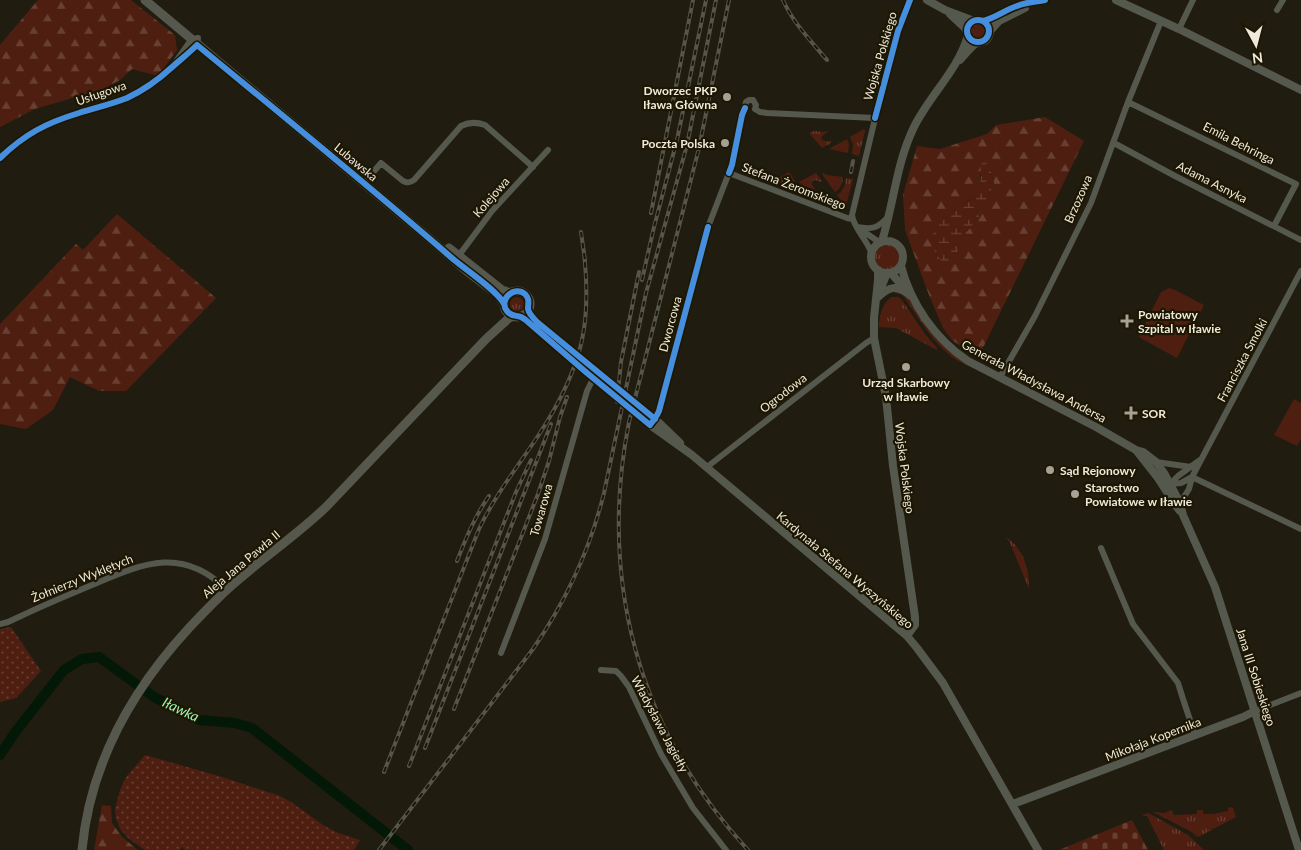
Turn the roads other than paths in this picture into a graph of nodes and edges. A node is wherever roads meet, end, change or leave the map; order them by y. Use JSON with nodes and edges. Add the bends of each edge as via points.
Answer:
{"nodes":[{"id":1,"x":145,"y":0,"type":"edge"},
{"id":2,"x":910,"y":0,"type":"edge"},
{"id":3,"x":926,"y":0,"type":"edge"},
{"id":4,"x":1116,"y":0,"type":"edge"},
{"id":5,"x":1193,"y":0,"type":"edge"},
{"id":6,"x":1282,"y":0,"type":"edge"},
{"id":7,"x":1042,"y":1,"type":"edge"},
{"id":8,"x":945,"y":10,"type":"junction"},
{"id":9,"x":1277,"y":10,"type":"dead end"},
{"id":10,"x":974,"y":21,"type":"junction"},
{"id":11,"x":983,"y":21,"type":"junction"},
{"id":12,"x":1161,"y":21,"type":"junction"},
{"id":13,"x":1179,"y":30,"type":"junction"},
{"id":14,"x":990,"y":31,"type":"junction"},
{"id":15,"x":967,"y":34,"type":"junction"},
{"id":16,"x":195,"y":41,"type":"junction"},
{"id":17,"x":977,"y":43,"type":"junction"},
{"id":18,"x":949,"y":72,"type":"junction"},
{"id":19,"x":1301,"y":90,"type":"edge"},
{"id":20,"x":1128,"y":102,"type":"junction"},
{"id":21,"x":745,"y":108,"type":"junction"},
{"id":22,"x":756,"y":109,"type":"junction"},
{"id":23,"x":875,"y":118,"type":"junction"},
{"id":24,"x":1114,"y":143,"type":"junction"},
{"id":25,"x":548,"y":150,"type":"dead end"},
{"id":26,"x":0,"y":158,"type":"edge"},
{"id":27,"x":532,"y":167,"type":"junction"},
{"id":28,"x":729,"y":173,"type":"junction"},
{"id":29,"x":365,"y":182,"type":"junction"},
{"id":30,"x":889,"y":216,"type":"junction"},
{"id":31,"x":852,"y":219,"type":"junction"},
{"id":32,"x":1274,"y":226,"type":"junction"},
{"id":33,"x":857,"y":227,"type":"junction"},
{"id":34,"x":1301,"y":240,"type":"edge"},
{"id":35,"x":892,"y":241,"type":"junction"},
{"id":36,"x":881,"y":242,"type":"junction"},
{"id":37,"x":871,"y":252,"type":"junction"},
{"id":38,"x":457,"y":258,"type":"junction"},
{"id":39,"x":901,"y":266,"type":"junction"},
{"id":40,"x":878,"y":270,"type":"junction"},
{"id":41,"x":1301,"y":271,"type":"edge"},
{"id":42,"x":889,"y":273,"type":"junction"},
{"id":43,"x":511,"y":293,"type":"junction"},
{"id":44,"x":913,"y":297,"type":"junction"},
{"id":45,"x":876,"y":299,"type":"junction"},
{"id":46,"x":505,"y":307,"type":"junction"},
{"id":47,"x":514,"y":316,"type":"junction"},
{"id":48,"x":874,"y":338,"type":"junction"},
{"id":49,"x":486,"y":339,"type":"junction"},
{"id":50,"x":598,"y":372,"type":"dead end"},
{"id":51,"x":1000,"y":378,"type":"junction"},
{"id":52,"x":652,"y":422,"type":"joint"},
{"id":53,"x":1136,"y":450,"type":"junction"},
{"id":54,"x":1202,"y":458,"type":"junction"},
{"id":55,"x":1156,"y":462,"type":"junction"},
{"id":56,"x":707,"y":467,"type":"junction"},
{"id":57,"x":1191,"y":467,"type":"junction"},
{"id":58,"x":1192,"y":477,"type":"junction"},
{"id":59,"x":1167,"y":486,"type":"junction"},
{"id":60,"x":1180,"y":503,"type":"junction"},
{"id":61,"x":1183,"y":515,"type":"junction"},
{"id":62,"x":1301,"y":530,"type":"edge"},
{"id":63,"x":1101,"y":548,"type":"dead end"},
{"id":64,"x":227,"y":590,"type":"junction"},
{"id":65,"x":0,"y":624,"type":"edge"},
{"id":66,"x":906,"y":636,"type":"junction"},
{"id":67,"x":501,"y":653,"type":"dead end"},
{"id":68,"x":601,"y":670,"type":"dead end"},
{"id":69,"x":1301,"y":693,"type":"edge"},
{"id":70,"x":1255,"y":711,"type":"junction"},
{"id":71,"x":1195,"y":735,"type":"junction"},
{"id":72,"x":1013,"y":804,"type":"junction"},
{"id":73,"x":82,"y":850,"type":"edge"},
{"id":74,"x":726,"y":850,"type":"edge"},
{"id":75,"x":1038,"y":850,"type":"edge"},
{"id":76,"x":1299,"y":850,"type":"edge"}],
"edges":[{"from":1,"to":16,"type":"main road","name":"Lubawska"},
{"from":2,"to":23,"type":"street","name":"Wojska Polskiego","via":[[898,31]]},
{"from":3,"to":8,"type":"street"},
{"from":4,"to":12,"type":"street"},
{"from":5,"to":13,"type":"street"},
{"from":6,"to":9,"type":"street"},
{"from":7,"to":11,"type":"street","via":[[1020,4]]},
{"from":7,"to":14,"type":"street","via":[[1010,14]]},
{"from":8,"to":10,"type":"street"},
{"from":8,"to":15,"type":"street"},
{"from":10,"to":11,"type":"street"},
{"from":10,"to":15,"type":"street","via":[[969,25]]},
{"from":11,"to":14,"type":"street"},
{"from":12,"to":13,"type":"street"},
{"from":12,"to":20,"type":"street","name":"Brzozowa"},
{"from":13,"to":19,"type":"street"},
{"from":14,"to":17,"type":"street","via":[[986,40]]},
{"from":15,"to":17,"type":"street"},
{"from":15,"to":18,"type":"street"},
{"from":16,"to":26,"type":"street","name":"Usługowa","via":[[188,55],[148,86],[125,98],[45,125]]},
{"from":16,"to":29,"type":"main road","name":"Lubawska"},
{"from":17,"to":18,"type":"street"},
{"from":18,"to":30,"type":"street","via":[[908,140]]},
{"from":20,"to":24,"type":"street","name":"Brzozowa"},
{"from":20,"to":32,"type":"street","name":"Emila Behringa","via":[[1296,184]]},
{"from":21,"to":22,"type":"street"},
{"from":21,"to":22,"type":"street","via":[[746,102],[751,100],[756,103]]},
{"from":21,"to":28,"type":"street","name":"Dworcowa"},
{"from":22,"to":23,"type":"street","via":[[767,113]]},
{"from":23,"to":31,"type":"street","name":"Wojska Polskiego"},
{"from":24,"to":32,"type":"street","name":"Adama Asnyka"},
{"from":24,"to":51,"type":"street","name":"Brzozowa","via":[[1091,202],[1035,316]]},
{"from":25,"to":27,"type":"street","name":"Kolejowa"},
{"from":27,"to":29,"type":"street","via":[[485,125],[472,123],[461,126],[414,180],[403,181],[381,163]]},
{"from":27,"to":38,"type":"street","name":"Kolejowa","via":[[492,211]]},
{"from":28,"to":31,"type":"street","name":"Stefana Żeromskiego"},
{"from":28,"to":52,"type":"street","name":"Dworcowa","via":[[708,227],[659,411]]},
{"from":29,"to":38,"type":"main road","name":"Lubawska"},
{"from":30,"to":33,"type":"street","via":[[874,228]]},
{"from":30,"to":35,"type":"street"},
{"from":30,"to":36,"type":"street"},
{"from":31,"to":33,"type":"street"},
{"from":32,"to":34,"type":"street","name":"Adama Asnyka"},
{"from":33,"to":36,"type":"street"},
{"from":33,"to":37,"type":"street"},
{"from":35,"to":36,"type":"street"},
{"from":35,"to":39,"type":"street","via":[[903,251]]},
{"from":36,"to":37,"type":"street"},
{"from":37,"to":40,"type":"street","via":[[871,262]]},
{"from":38,"to":43,"type":"main road","name":"Lubawska"},
{"from":38,"to":46,"type":"main road","name":"Lubawska","via":[[498,295]]},
{"from":39,"to":42,"type":"street"},
{"from":39,"to":44,"type":"street","name":"Generała Władysława Andersa"},
{"from":40,"to":42,"type":"street"},
{"from":40,"to":45,"type":"street","name":"Wojska Polskiego"},
{"from":41,"to":54,"type":"street","name":"Franciszka Smolki"},
{"from":42,"to":44,"type":"street","name":"Generała Władysława Andersa"},
{"from":42,"to":45,"type":"street","name":"Wojska Polskiego"},
{"from":43,"to":46,"type":"main road","via":[[506,297]]},
{"from":43,"to":47,"type":"main road","via":[[522,292],[529,303],[525,314]]},
{"from":44,"to":45,"type":"street","via":[[894,288]]},
{"from":44,"to":51,"type":"street","name":"Generała Władysława Andersa","via":[[933,330],[950,348]]},
{"from":45,"to":48,"type":"street","name":"Wojska Polskiego"},
{"from":46,"to":47,"type":"main road"},
{"from":46,"to":49,"type":"main road","name":"Aleja Jana Pawła II"},
{"from":47,"to":49,"type":"main road","name":"Aleja Jana Pawła II"},
{"from":48,"to":56,"type":"street","name":"Ogrodowa"},
{"from":48,"to":66,"type":"street","name":"Wojska Polskiego","via":[[886,397],[915,617],[915,625]]},
{"from":49,"to":64,"type":"main road","name":"Aleja Jana Pawła II","via":[[326,507]]},
{"from":50,"to":67,"type":"street","name":"Towarowa","via":[[588,391],[545,539]]},
{"from":51,"to":53,"type":"street","name":"Generała Władysława Andersa"},
{"from":52,"to":56,"type":"street","name":"Kardynała Stefana Wyszyńskiego"},
{"from":53,"to":55,"type":"street","name":"Generała Władysława Andersa"},
{"from":53,"to":59,"type":"street","name":"Generała Władysława Andersa"},
{"from":54,"to":57,"type":"street","name":"Franciszka Smolki"},
{"from":54,"to":58,"type":"street","name":"Franciszka Smolki"},
{"from":55,"to":57,"type":"street"},
{"from":55,"to":59,"type":"street","name":"Generała Władysława Andersa"},
{"from":56,"to":66,"type":"street","name":"Kardynała Stefana Wyszyńskiego"},
{"from":57,"to":59,"type":"street","name":"Franciszka Smolki"},
{"from":58,"to":59,"type":"street"},
{"from":58,"to":60,"type":"street","name":"Franciszka Smolki"},
{"from":58,"to":62,"type":"street"},
{"from":59,"to":60,"type":"street","name":"Jana III Sobieskiego"},
{"from":59,"to":61,"type":"street","name":"Jana III Sobieskiego"},
{"from":60,"to":61,"type":"street","name":"Jana III Sobieskiego"},
{"from":61,"to":70,"type":"street","name":"Jana III Sobieskiego","via":[[1215,587]]},
{"from":63,"to":71,"type":"street","via":[[1133,624],[1178,683]]},
{"from":64,"to":65,"type":"street","name":"Żołnierzy Wyklętych","via":[[202,571],[178,564],[155,563],[120,573]]},
{"from":64,"to":73,"type":"main road","name":"Aleja Jana Pawła II","via":[[158,664],[126,712],[93,791]]},
{"from":66,"to":72,"type":"street","name":"Kardynała Stefana Wyszyńskiego","via":[[942,683]]},
{"from":68,"to":74,"type":"street","name":"Władysława Jagiełły","via":[[616,671],[629,687],[693,808]]},
{"from":69,"to":70,"type":"street","name":"Mikołaja Kopernika"},
{"from":70,"to":71,"type":"street","name":"Mikołaja Kopernika"},
{"from":70,"to":76,"type":"street","name":"Jana III Sobieskiego"},
{"from":71,"to":72,"type":"street","name":"Mikołaja Kopernika"},
{"from":72,"to":75,"type":"street","name":"Kardynała Stefana Wyszyńskiego"}]}
